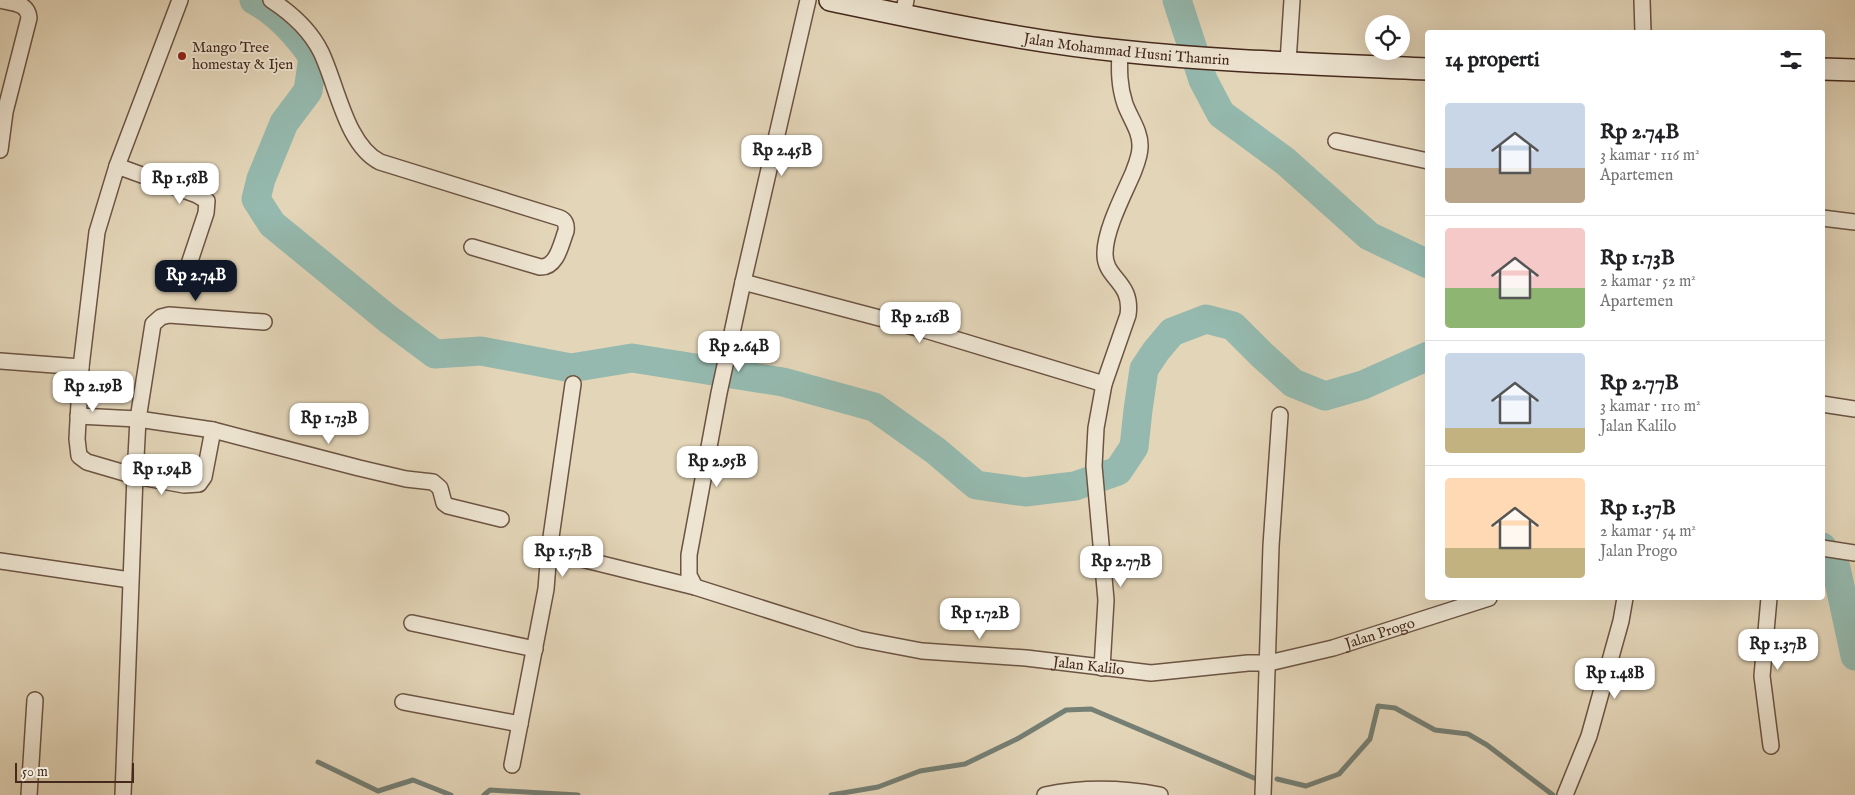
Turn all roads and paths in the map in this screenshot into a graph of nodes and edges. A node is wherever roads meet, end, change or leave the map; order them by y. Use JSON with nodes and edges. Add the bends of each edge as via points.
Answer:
{"nodes":[{"id":1,"x":0,"y":0,"type":"edge"},
{"id":2,"x":180,"y":0,"type":"edge"},
{"id":3,"x":271,"y":0,"type":"edge"},
{"id":4,"x":808,"y":0,"type":"edge"},
{"id":5,"x":830,"y":0,"type":"edge"},
{"id":6,"x":1292,"y":0,"type":"edge"},
{"id":7,"x":1642,"y":0,"type":"edge"},
{"id":8,"x":905,"y":8,"type":"edge"},
{"id":9,"x":1644,"y":30,"type":"edge"},
{"id":10,"x":1120,"y":51,"type":"junction"},
{"id":11,"x":1288,"y":62,"type":"junction"},
{"id":12,"x":1425,"y":69,"type":"edge"},
{"id":13,"x":1825,"y":69,"type":"edge"},
{"id":14,"x":1855,"y":70,"type":"edge"},
{"id":15,"x":1336,"y":141,"type":"dead end"},
{"id":16,"x":0,"y":150,"type":"edge"},
{"id":17,"x":1425,"y":160,"type":"edge"},
{"id":18,"x":118,"y":166,"type":"junction"},
{"id":19,"x":1825,"y":218,"type":"edge"},
{"id":20,"x":1855,"y":222,"type":"edge"},
{"id":21,"x":472,"y":247,"type":"dead end"},
{"id":22,"x":187,"y":270,"type":"dead end"},
{"id":23,"x":743,"y":282,"type":"junction"},
{"id":24,"x":264,"y":322,"type":"dead end"},
{"id":25,"x":0,"y":361,"type":"edge"},
{"id":26,"x":81,"y":367,"type":"junction"},
{"id":27,"x":573,"y":384,"type":"dead end"},
{"id":28,"x":1104,"y":384,"type":"junction"},
{"id":29,"x":1825,"y":404,"type":"edge"},
{"id":30,"x":1855,"y":409,"type":"edge"},
{"id":31,"x":1280,"y":415,"type":"dead end"},
{"id":32,"x":78,"y":416,"type":"junction"},
{"id":33,"x":138,"y":419,"type":"junction"},
{"id":34,"x":213,"y":430,"type":"junction"},
{"id":35,"x":135,"y":476,"type":"junction"},
{"id":36,"x":501,"y":519,"type":"dead end"},
{"id":37,"x":1825,"y":548,"type":"edge"},
{"id":38,"x":549,"y":551,"type":"junction"},
{"id":39,"x":1854,"y":552,"type":"edge"},
{"id":40,"x":0,"y":561,"type":"edge"},
{"id":41,"x":130,"y":580,"type":"junction"},
{"id":42,"x":695,"y":587,"type":"junction"},
{"id":43,"x":1483,"y":600,"type":"edge"},
{"id":44,"x":1625,"y":600,"type":"edge"},
{"id":45,"x":1769,"y":600,"type":"edge"},
{"id":46,"x":412,"y":623,"type":"dead end"},
{"id":47,"x":535,"y":649,"type":"junction"},
{"id":48,"x":1269,"y":663,"type":"junction"},
{"id":49,"x":1102,"y":668,"type":"junction"},
{"id":50,"x":35,"y":700,"type":"dead end"},
{"id":51,"x":403,"y":702,"type":"dead end"},
{"id":52,"x":520,"y":724,"type":"junction"},
{"id":53,"x":1771,"y":746,"type":"dead end"},
{"id":54,"x":512,"y":765,"type":"dead end"},
{"id":55,"x":29,"y":795,"type":"edge"},
{"id":56,"x":123,"y":795,"type":"edge"},
{"id":57,"x":1045,"y":795,"type":"edge"},
{"id":58,"x":1160,"y":795,"type":"edge"},
{"id":59,"x":1263,"y":795,"type":"edge"},
{"id":60,"x":1565,"y":795,"type":"edge"}],
"edges":[{"from":1,"to":16,"type":"street","via":[[25,7],[29,18],[5,112]]},
{"from":2,"to":18,"type":"street"},
{"from":3,"to":21,"type":"street","via":[[297,20],[321,52],[354,135],[373,159],[560,218],[566,226],[553,262],[547,267]]},
{"from":4,"to":23,"type":"street"},
{"from":5,"to":8,"type":"street","name":"Jalan Mohammad Husni Thamrin"},
{"from":6,"to":11,"type":"street"},
{"from":7,"to":9,"type":"street"},
{"from":8,"to":10,"type":"street","name":"Jalan Mohammad Husni Thamrin","via":[[1007,36]]},
{"from":10,"to":11,"type":"street","name":"Jalan Mohammad Husni Thamrin"},
{"from":10,"to":28,"type":"street","via":[[1120,85],[1138,133],[1140,148],[1106,244],[1108,267],[1126,292],[1129,305]]},
{"from":11,"to":12,"type":"street","name":"Jalan Mohammad Husni Thamrin"},
{"from":13,"to":14,"type":"street"},
{"from":15,"to":17,"type":"street"},
{"from":18,"to":22,"type":"street","via":[[207,201]]},
{"from":18,"to":26,"type":"street","via":[[98,232]]},
{"from":19,"to":20,"type":"street"},
{"from":23,"to":28,"type":"street","via":[[925,330]]},
{"from":23,"to":42,"type":"street","via":[[689,555],[689,575]]},
{"from":24,"to":33,"type":"street","via":[[169,315],[158,319],[152,328]]},
{"from":25,"to":26,"type":"street"},
{"from":26,"to":32,"type":"street"},
{"from":27,"to":38,"type":"street"},
{"from":28,"to":49,"type":"street","via":[[1094,466],[1106,600]]},
{"from":29,"to":30,"type":"street"},
{"from":31,"to":48,"type":"street","via":[[1271,546]]},
{"from":32,"to":33,"type":"street"},
{"from":32,"to":35,"type":"street","via":[[77,446],[81,459]]},
{"from":33,"to":34,"type":"street"},
{"from":33,"to":35,"type":"street"},
{"from":34,"to":35,"type":"street","via":[[204,477],[198,484],[184,485]]},
{"from":34,"to":36,"type":"street","via":[[359,468],[436,483],[448,506]]},
{"from":35,"to":41,"type":"street"},
{"from":37,"to":39,"type":"street"},
{"from":38,"to":42,"type":"street","name":"Jalan Kalilo"},
{"from":38,"to":47,"type":"street"},
{"from":40,"to":41,"type":"street"},
{"from":41,"to":56,"type":"street"},
{"from":42,"to":49,"type":"street","name":"Jalan Kalilo","via":[[859,639],[913,650],[1026,658]]},
{"from":43,"to":48,"type":"street","name":"Jalan Progo","via":[[1333,648]]},
{"from":44,"to":60,"type":"street","via":[[1589,736]]},
{"from":45,"to":53,"type":"street","via":[[1762,676]]},
{"from":46,"to":47,"type":"street"},
{"from":47,"to":52,"type":"street"},
{"from":48,"to":49,"type":"street","name":"Jalan Kalilo","via":[[1151,673]]},
{"from":48,"to":59,"type":"street"},
{"from":50,"to":55,"type":"street"},
{"from":51,"to":52,"type":"street"},
{"from":52,"to":54,"type":"street"},
{"from":57,"to":58,"type":"street","via":[[1108,790]]}]}
